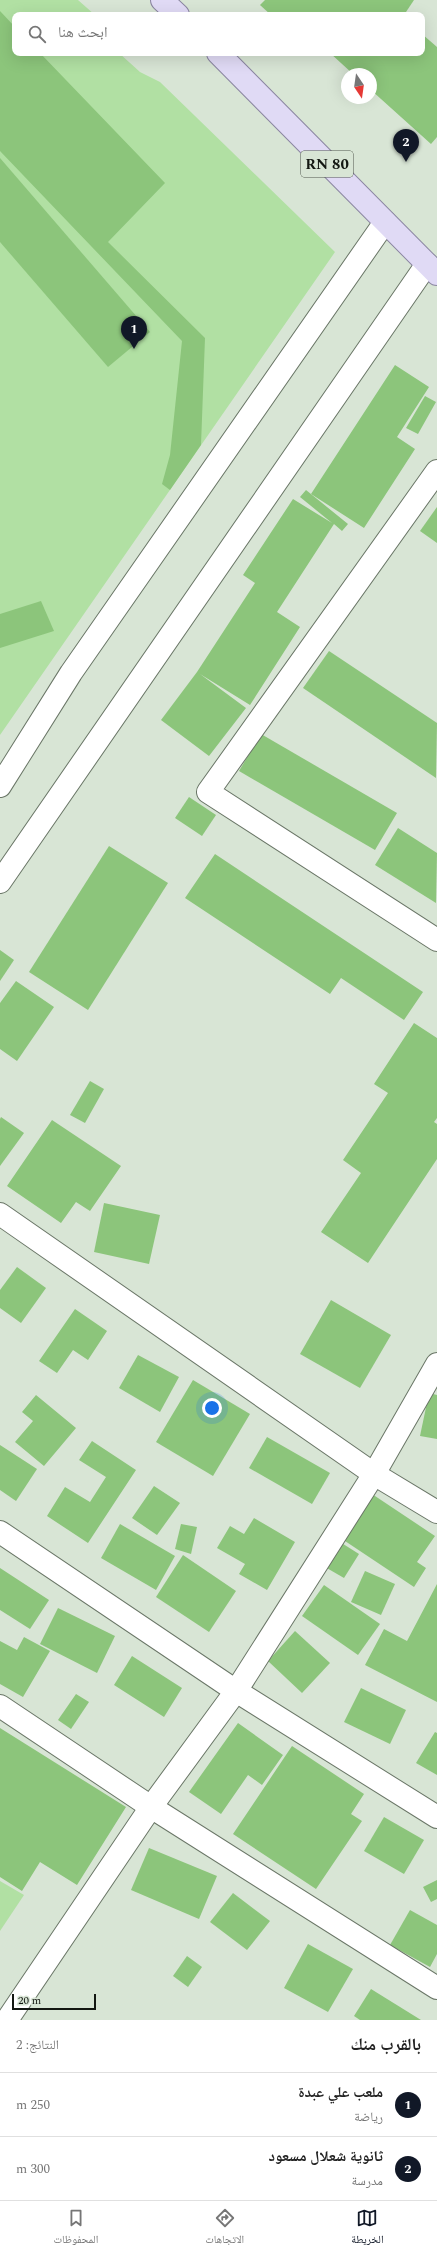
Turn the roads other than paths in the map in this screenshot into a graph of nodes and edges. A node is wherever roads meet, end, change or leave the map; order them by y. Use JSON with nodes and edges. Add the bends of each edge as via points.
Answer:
{"nodes":[{"id":1,"x":162,"y":0,"type":"edge"},
{"id":2,"x":175,"y":12,"type":"edge"},
{"id":3,"x":221,"y":56,"type":"edge"},
{"id":4,"x":385,"y":222,"type":"junction"},
{"id":5,"x":432,"y":269,"type":"edge"},
{"id":6,"x":437,"y":471,"type":"edge"},
{"id":7,"x":0,"y":786,"type":"edge"},
{"id":8,"x":0,"y":882,"type":"edge"},
{"id":9,"x":437,"y":940,"type":"edge"},
{"id":10,"x":0,"y":1214,"type":"edge"},
{"id":11,"x":437,"y":1364,"type":"edge"},
{"id":12,"x":374,"y":1474,"type":"junction"},
{"id":13,"x":437,"y":1512,"type":"edge"},
{"id":14,"x":0,"y":1532,"type":"edge"},
{"id":15,"x":236,"y":1691,"type":"junction"},
{"id":16,"x":0,"y":1706,"type":"edge"},
{"id":17,"x":151,"y":1807,"type":"junction"},
{"id":18,"x":437,"y":1817,"type":"edge"},
{"id":19,"x":437,"y":1988,"type":"edge"},
{"id":20,"x":7,"y":2020,"type":"edge"}],
"edges":[{"from":1,"to":2,"type":"main road"},
{"from":3,"to":4,"type":"main road","number":"RN 80"},
{"from":4,"to":5,"type":"main road","number":"RN 80"},
{"from":4,"to":7,"type":"street","via":[[70,673]]},
{"from":5,"to":8,"type":"street"},
{"from":6,"to":9,"type":"street","via":[[208,792]]},
{"from":10,"to":12,"type":"street"},
{"from":11,"to":12,"type":"street"},
{"from":12,"to":13,"type":"street"},
{"from":12,"to":15,"type":"street"},
{"from":14,"to":15,"type":"street"},
{"from":15,"to":17,"type":"street"},
{"from":15,"to":18,"type":"street"},
{"from":16,"to":17,"type":"street"},
{"from":17,"to":19,"type":"street"},
{"from":17,"to":20,"type":"street"}]}
